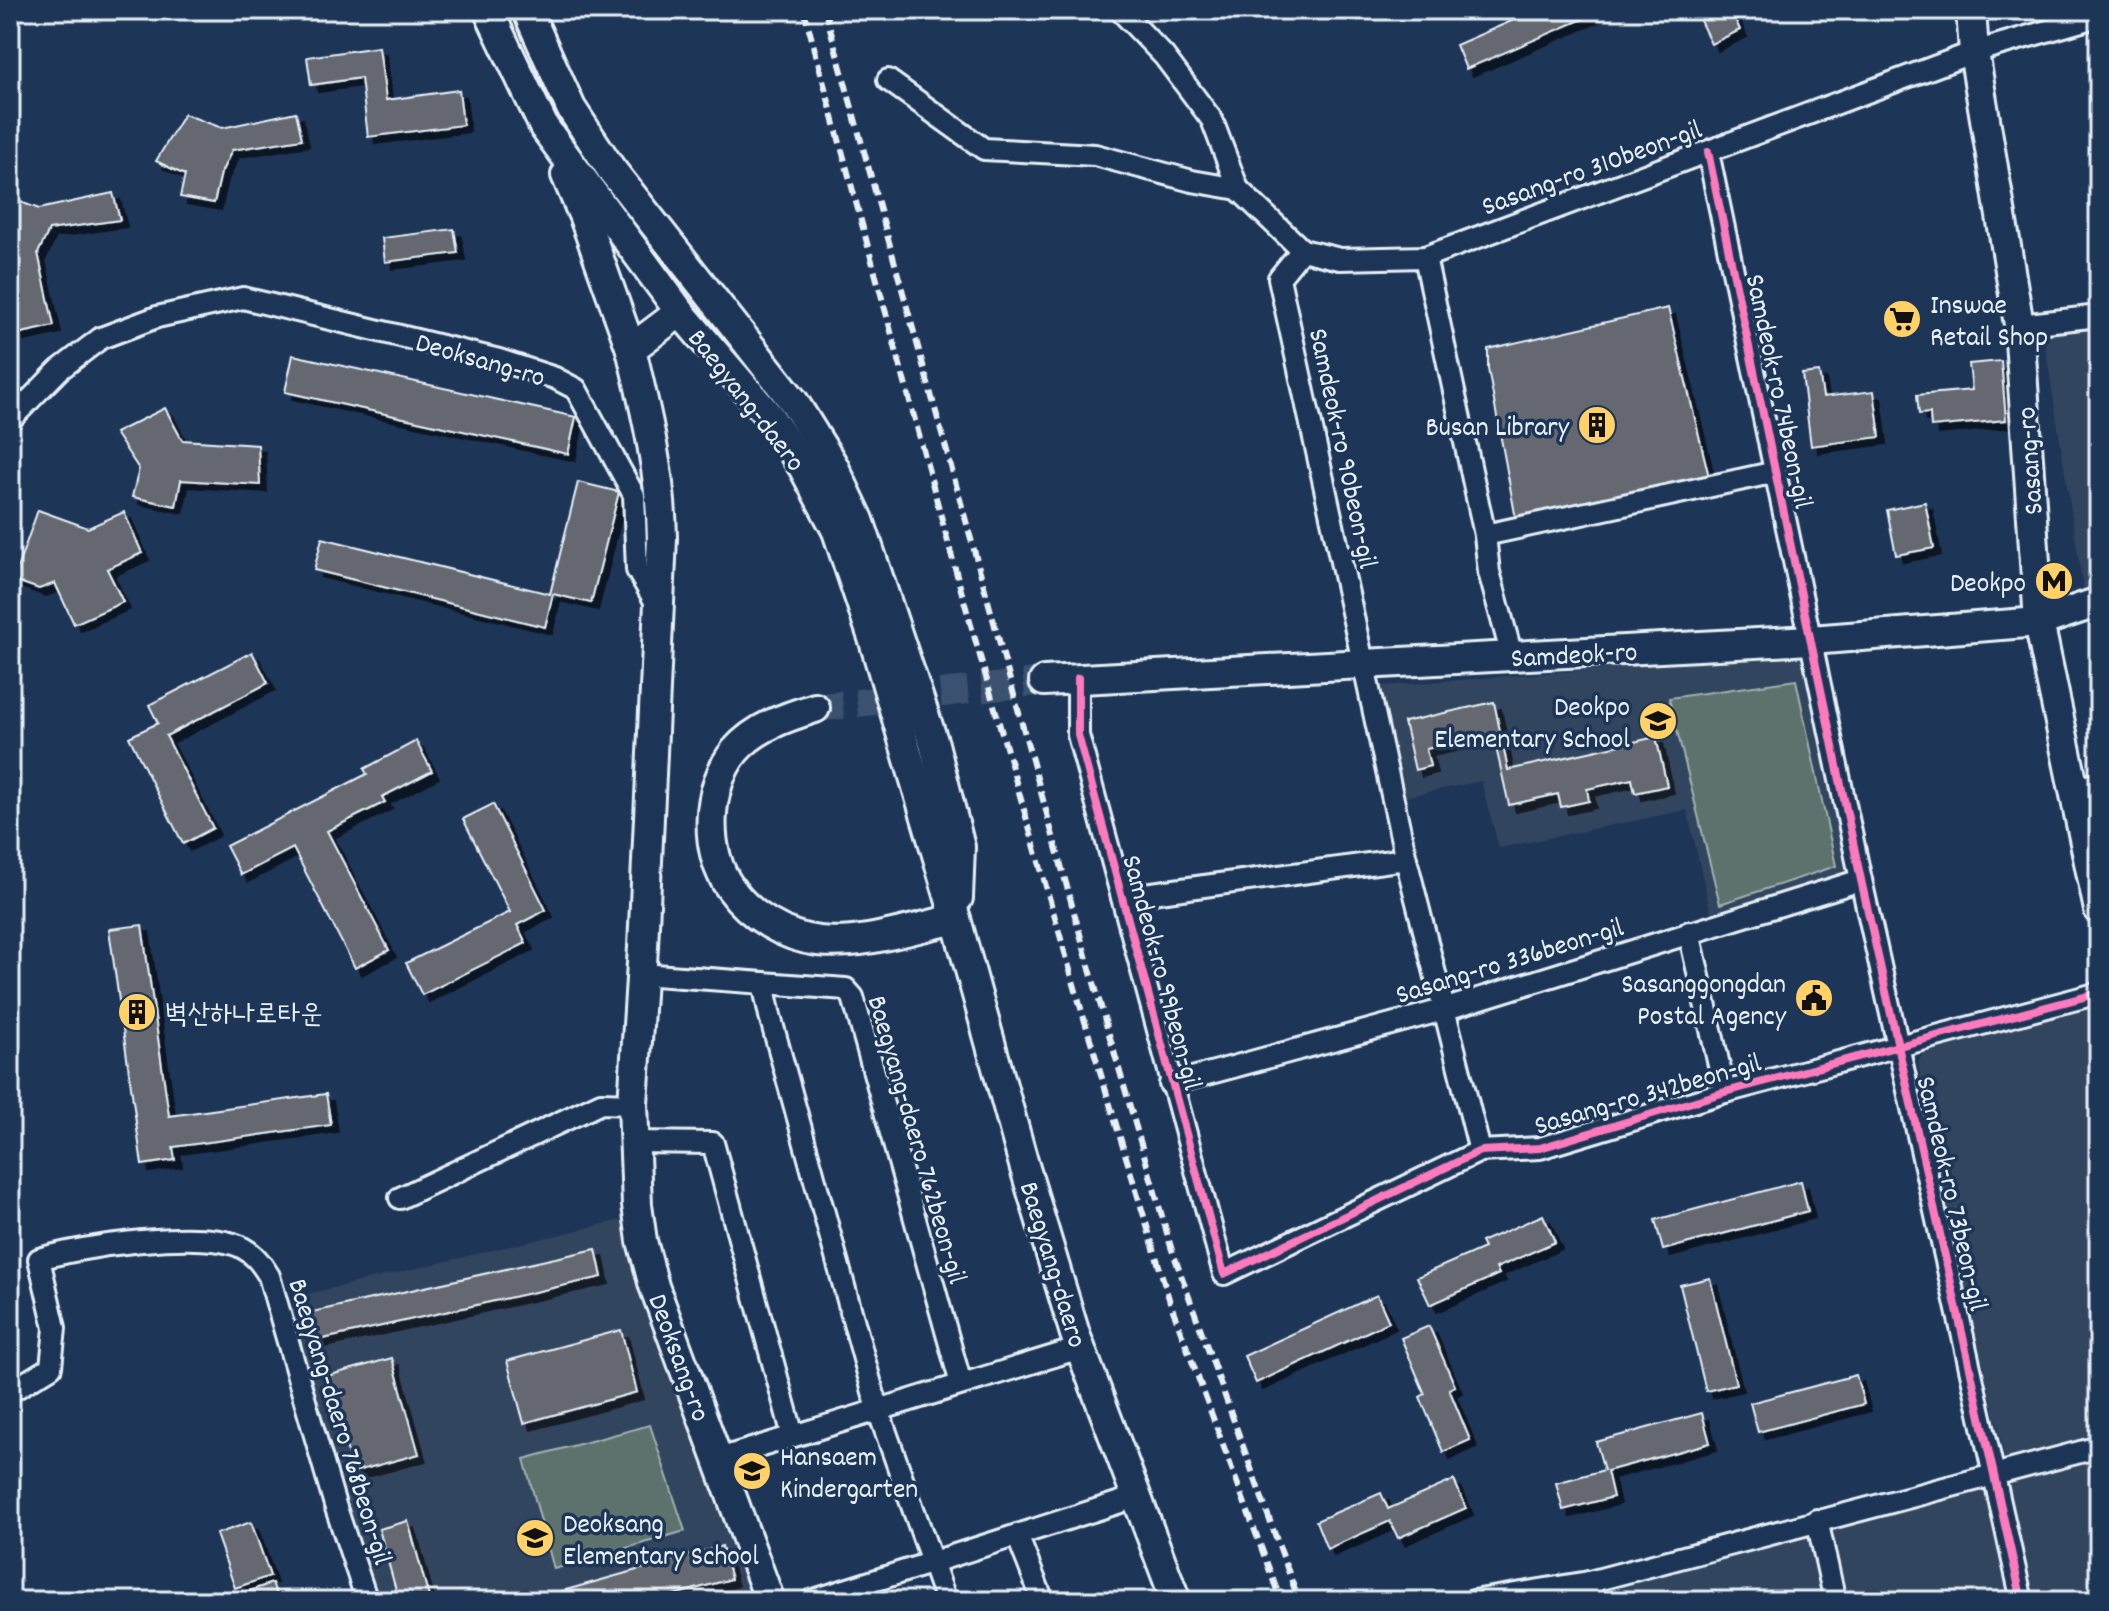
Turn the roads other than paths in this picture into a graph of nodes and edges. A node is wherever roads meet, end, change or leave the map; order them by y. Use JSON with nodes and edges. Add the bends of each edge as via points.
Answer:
{"nodes":[{"id":1,"x":488,"y":10,"type":"edge"},
{"id":2,"x":527,"y":10,"type":"edge"},
{"id":3,"x":1120,"y":10,"type":"edge"},
{"id":4,"x":1971,"y":10,"type":"edge"},
{"id":5,"x":2099,"y":16,"type":"edge"},
{"id":6,"x":1974,"y":52,"type":"junction"},
{"id":7,"x":888,"y":80,"type":"dead end"},
{"id":8,"x":544,"y":127,"type":"junction"},
{"id":9,"x":1708,"y":152,"type":"junction"},
{"id":10,"x":1238,"y":189,"type":"junction"},
{"id":11,"x":1302,"y":250,"type":"junction"},
{"id":12,"x":1425,"y":257,"type":"junction"},
{"id":13,"x":680,"y":312,"type":"junction"},
{"id":14,"x":2099,"y":316,"type":"edge"},
{"id":15,"x":2019,"y":325,"type":"junction"},
{"id":16,"x":631,"y":349,"type":"junction"},
{"id":17,"x":10,"y":420,"type":"edge"},
{"id":18,"x":1776,"y":472,"type":"junction"},
{"id":19,"x":1485,"y":535,"type":"junction"},
{"id":20,"x":2099,"y":602,"type":"edge"},
{"id":21,"x":661,"y":610,"type":"junction"},
{"id":22,"x":2039,"y":622,"type":"junction"},
{"id":23,"x":1811,"y":640,"type":"junction"},
{"id":24,"x":1512,"y":656,"type":"junction"},
{"id":25,"x":1364,"y":665,"type":"junction"},
{"id":26,"x":1078,"y":678,"type":"junction"},
{"id":27,"x":1044,"y":681,"type":"tunnel mouth"},
{"id":28,"x":815,"y":708,"type":"tunnel mouth"},
{"id":29,"x":2086,"y":786,"type":"edge"},
{"id":30,"x":1406,"y":859,"type":"junction"},
{"id":31,"x":1861,"y":880,"type":"junction"},
{"id":32,"x":1122,"y":897,"type":"junction"},
{"id":33,"x":2099,"y":910,"type":"edge"},
{"id":34,"x":956,"y":919,"type":"junction"},
{"id":35,"x":1689,"y":932,"type":"junction"},
{"id":36,"x":641,"y":974,"type":"junction"},
{"id":37,"x":763,"y":983,"type":"junction"},
{"id":38,"x":2099,"y":993,"type":"edge"},
{"id":39,"x":1443,"y":1010,"type":"junction"},
{"id":40,"x":1899,"y":1046,"type":"junction"},
{"id":41,"x":1170,"y":1084,"type":"junction"},
{"id":42,"x":1725,"y":1092,"type":"junction"},
{"id":43,"x":633,"y":1104,"type":"junction"},
{"id":44,"x":634,"y":1142,"type":"junction"},
{"id":45,"x":1480,"y":1151,"type":"junction"},
{"id":46,"x":400,"y":1198,"type":"dead end"},
{"id":47,"x":1224,"y":1274,"type":"joint"},
{"id":48,"x":1080,"y":1348,"type":"junction"},
{"id":49,"x":961,"y":1384,"type":"junction"},
{"id":50,"x":10,"y":1392,"type":"edge"},
{"id":51,"x":878,"y":1410,"type":"junction"},
{"id":52,"x":793,"y":1436,"type":"junction"},
{"id":53,"x":2099,"y":1447,"type":"edge"},
{"id":54,"x":719,"y":1459,"type":"junction"},
{"id":55,"x":1994,"y":1474,"type":"junction"},
{"id":56,"x":1136,"y":1497,"type":"junction"},
{"id":57,"x":1817,"y":1520,"type":"junction"},
{"id":58,"x":1017,"y":1535,"type":"junction"},
{"id":59,"x":930,"y":1563,"type":"junction"},
{"id":60,"x":1592,"y":1591,"type":"edge"},
{"id":61,"x":854,"y":1594,"type":"edge"},
{"id":62,"x":367,"y":1601,"type":"edge"},
{"id":63,"x":770,"y":1601,"type":"edge"},
{"id":64,"x":811,"y":1601,"type":"edge"},
{"id":65,"x":946,"y":1601,"type":"edge"},
{"id":66,"x":1043,"y":1601,"type":"edge"},
{"id":67,"x":1176,"y":1601,"type":"edge"},
{"id":68,"x":1473,"y":1601,"type":"edge"},
{"id":69,"x":1835,"y":1601,"type":"edge"},
{"id":70,"x":2022,"y":1601,"type":"edge"}],
"edges":[{"from":1,"to":8,"type":"main road","name":"Baegyang-daero"},
{"from":2,"to":34,"type":"main road","name":"Baegyang-daero","via":[[571,108],[611,169],[794,402],[859,520],[934,744],[960,847]]},
{"from":3,"to":10,"type":"street","via":[[1164,56],[1212,120]]},
{"from":4,"to":6,"type":"main road","name":"Sasang-ro"},
{"from":5,"to":6,"type":"street","name":"Sasang-ro 310beon-gil"},
{"from":6,"to":9,"type":"street","name":"Sasang-ro 310beon-gil"},
{"from":6,"to":15,"type":"main road","name":"Sasang-ro"},
{"from":7,"to":10,"type":"street","via":[[984,149],[1095,155]]},
{"from":8,"to":13,"type":"main road","name":"Baegyang-daero"},
{"from":8,"to":16,"type":"main road","name":"Deoksang-ro","via":[[584,217]]},
{"from":9,"to":12,"type":"street","name":"Sasang-ro 310beon-gil"},
{"from":9,"to":18,"type":"street","name":"Samdeok-ro 74beon-gil"},
{"from":10,"to":11,"type":"street"},
{"from":11,"to":12,"type":"street","name":"Sasang-ro 310beon-gil","via":[[1340,259]]},
{"from":11,"to":25,"type":"street","name":"Samdeok-ro 90beon-gil","via":[[1279,278]]},
{"from":12,"to":19,"type":"street"},
{"from":13,"to":16,"type":"main road"},
{"from":13,"to":34,"type":"main road","name":"Baegyang-daero","via":[[769,416],[837,531]]},
{"from":14,"to":15,"type":"street"},
{"from":15,"to":22,"type":"main road","name":"Sasang-ro"},
{"from":16,"to":21,"type":"main road","name":"Deoksang-ro","via":[[661,499]]},
{"from":17,"to":21,"type":"street","name":"Deoksang-ro","via":[[59,370],[101,338],[157,317],[243,298],[499,360],[576,389],[634,495],[637,570]]},
{"from":18,"to":19,"type":"street"},
{"from":18,"to":23,"type":"street","name":"Samdeok-ro 74beon-gil"},
{"from":19,"to":24,"type":"street","via":[[1489,572]]},
{"from":20,"to":22,"type":"main road","name":"Samdeok-ro"},
{"from":21,"to":36,"type":"main road","name":"Deoksang-ro"},
{"from":22,"to":23,"type":"main road","name":"Samdeok-ro"},
{"from":22,"to":29,"type":"main road","name":"Sasang-ro"},
{"from":23,"to":24,"type":"main road","name":"Samdeok-ro"},
{"from":23,"to":31,"type":"street","name":"Samdeok-ro 73beon-gil"},
{"from":24,"to":25,"type":"main road","name":"Samdeok-ro"},
{"from":25,"to":26,"type":"main road","name":"Samdeok-ro"},
{"from":25,"to":30,"type":"street"},
{"from":26,"to":27,"type":"main road","name":"Samdeok-ro"},
{"from":26,"to":32,"type":"street","name":"Samdeok-ro 99beon-gil","via":[[1078,735]]},
{"from":28,"to":34,"type":"main road","via":[[778,720],[750,737],[719,779],[711,806],[712,836],[728,887],[772,925],[817,941],[847,942]]},
{"from":29,"to":33,"type":"main road","name":"Sasang-ro"},
{"from":30,"to":32,"type":"street"},
{"from":30,"to":39,"type":"street"},
{"from":31,"to":35,"type":"street","name":"Sasang-ro 336beon-gil"},
{"from":31,"to":40,"type":"street","name":"Samdeok-ro 73beon-gil"},
{"from":32,"to":41,"type":"street","name":"Samdeok-ro 99beon-gil"},
{"from":34,"to":48,"type":"main road","name":"Baegyang-daero"},
{"from":35,"to":39,"type":"street","name":"Sasang-ro 336beon-gil"},
{"from":35,"to":42,"type":"street","name":"Sasang-ro 342beon-gil"},
{"from":36,"to":37,"type":"street","name":"Baegyang-daero 762beon-gil"},
{"from":36,"to":43,"type":"main road","name":"Deoksang-ro"},
{"from":37,"to":49,"type":"street","name":"Baegyang-daero 762beon-gil","via":[[846,989],[853,997]]},
{"from":37,"to":51,"type":"street"},
{"from":38,"to":40,"type":"street","name":"Sasang-ro 342beon-gil"},
{"from":39,"to":41,"type":"street","name":"Sasang-ro 336beon-gil"},
{"from":39,"to":45,"type":"street"},
{"from":40,"to":42,"type":"street","name":"Sasang-ro 342beon-gil"},
{"from":40,"to":55,"type":"street","name":"Samdeok-ro 73beon-gil"},
{"from":41,"to":47,"type":"street","name":"Samdeok-ro 99beon-gil"},
{"from":42,"to":45,"type":"street","name":"Sasang-ro 342beon-gil","via":[[1540,1148]]},
{"from":43,"to":44,"type":"main road","name":"Deoksang-ro"},
{"from":43,"to":46,"type":"street","via":[[601,1103]]},
{"from":44,"to":52,"type":"street","via":[[713,1143]]},
{"from":44,"to":54,"type":"main road","name":"Deoksang-ro","via":[[637,1205],[654,1286]]},
{"from":45,"to":47,"type":"street","name":"Sasang-ro 342beon-gil"},
{"from":48,"to":49,"type":"street"},
{"from":48,"to":56,"type":"main road","name":"Baegyang-daero"},
{"from":49,"to":51,"type":"street"},
{"from":50,"to":62,"type":"street","name":"Baegyang-daero 768beon-gil","via":[[51,1367],[55,1328],[39,1259],[77,1248],[205,1238],[250,1252],[269,1276]]},
{"from":51,"to":52,"type":"street"},
{"from":51,"to":59,"type":"street"},
{"from":52,"to":54,"type":"street"},
{"from":53,"to":55,"type":"street"},
{"from":54,"to":63,"type":"main road","name":"Deoksang-ro"},
{"from":55,"to":57,"type":"street"},
{"from":55,"to":70,"type":"street","name":"Samdeok-ro 73beon-gil"},
{"from":56,"to":58,"type":"street"},
{"from":56,"to":67,"type":"main road","name":"Baegyang-daero"},
{"from":57,"to":60,"type":"street"},
{"from":57,"to":69,"type":"street"},
{"from":58,"to":59,"type":"street"},
{"from":58,"to":66,"type":"street"},
{"from":59,"to":61,"type":"street"},
{"from":59,"to":65,"type":"street"},
{"from":60,"to":68,"type":"street"},
{"from":61,"to":64,"type":"street"}]}
